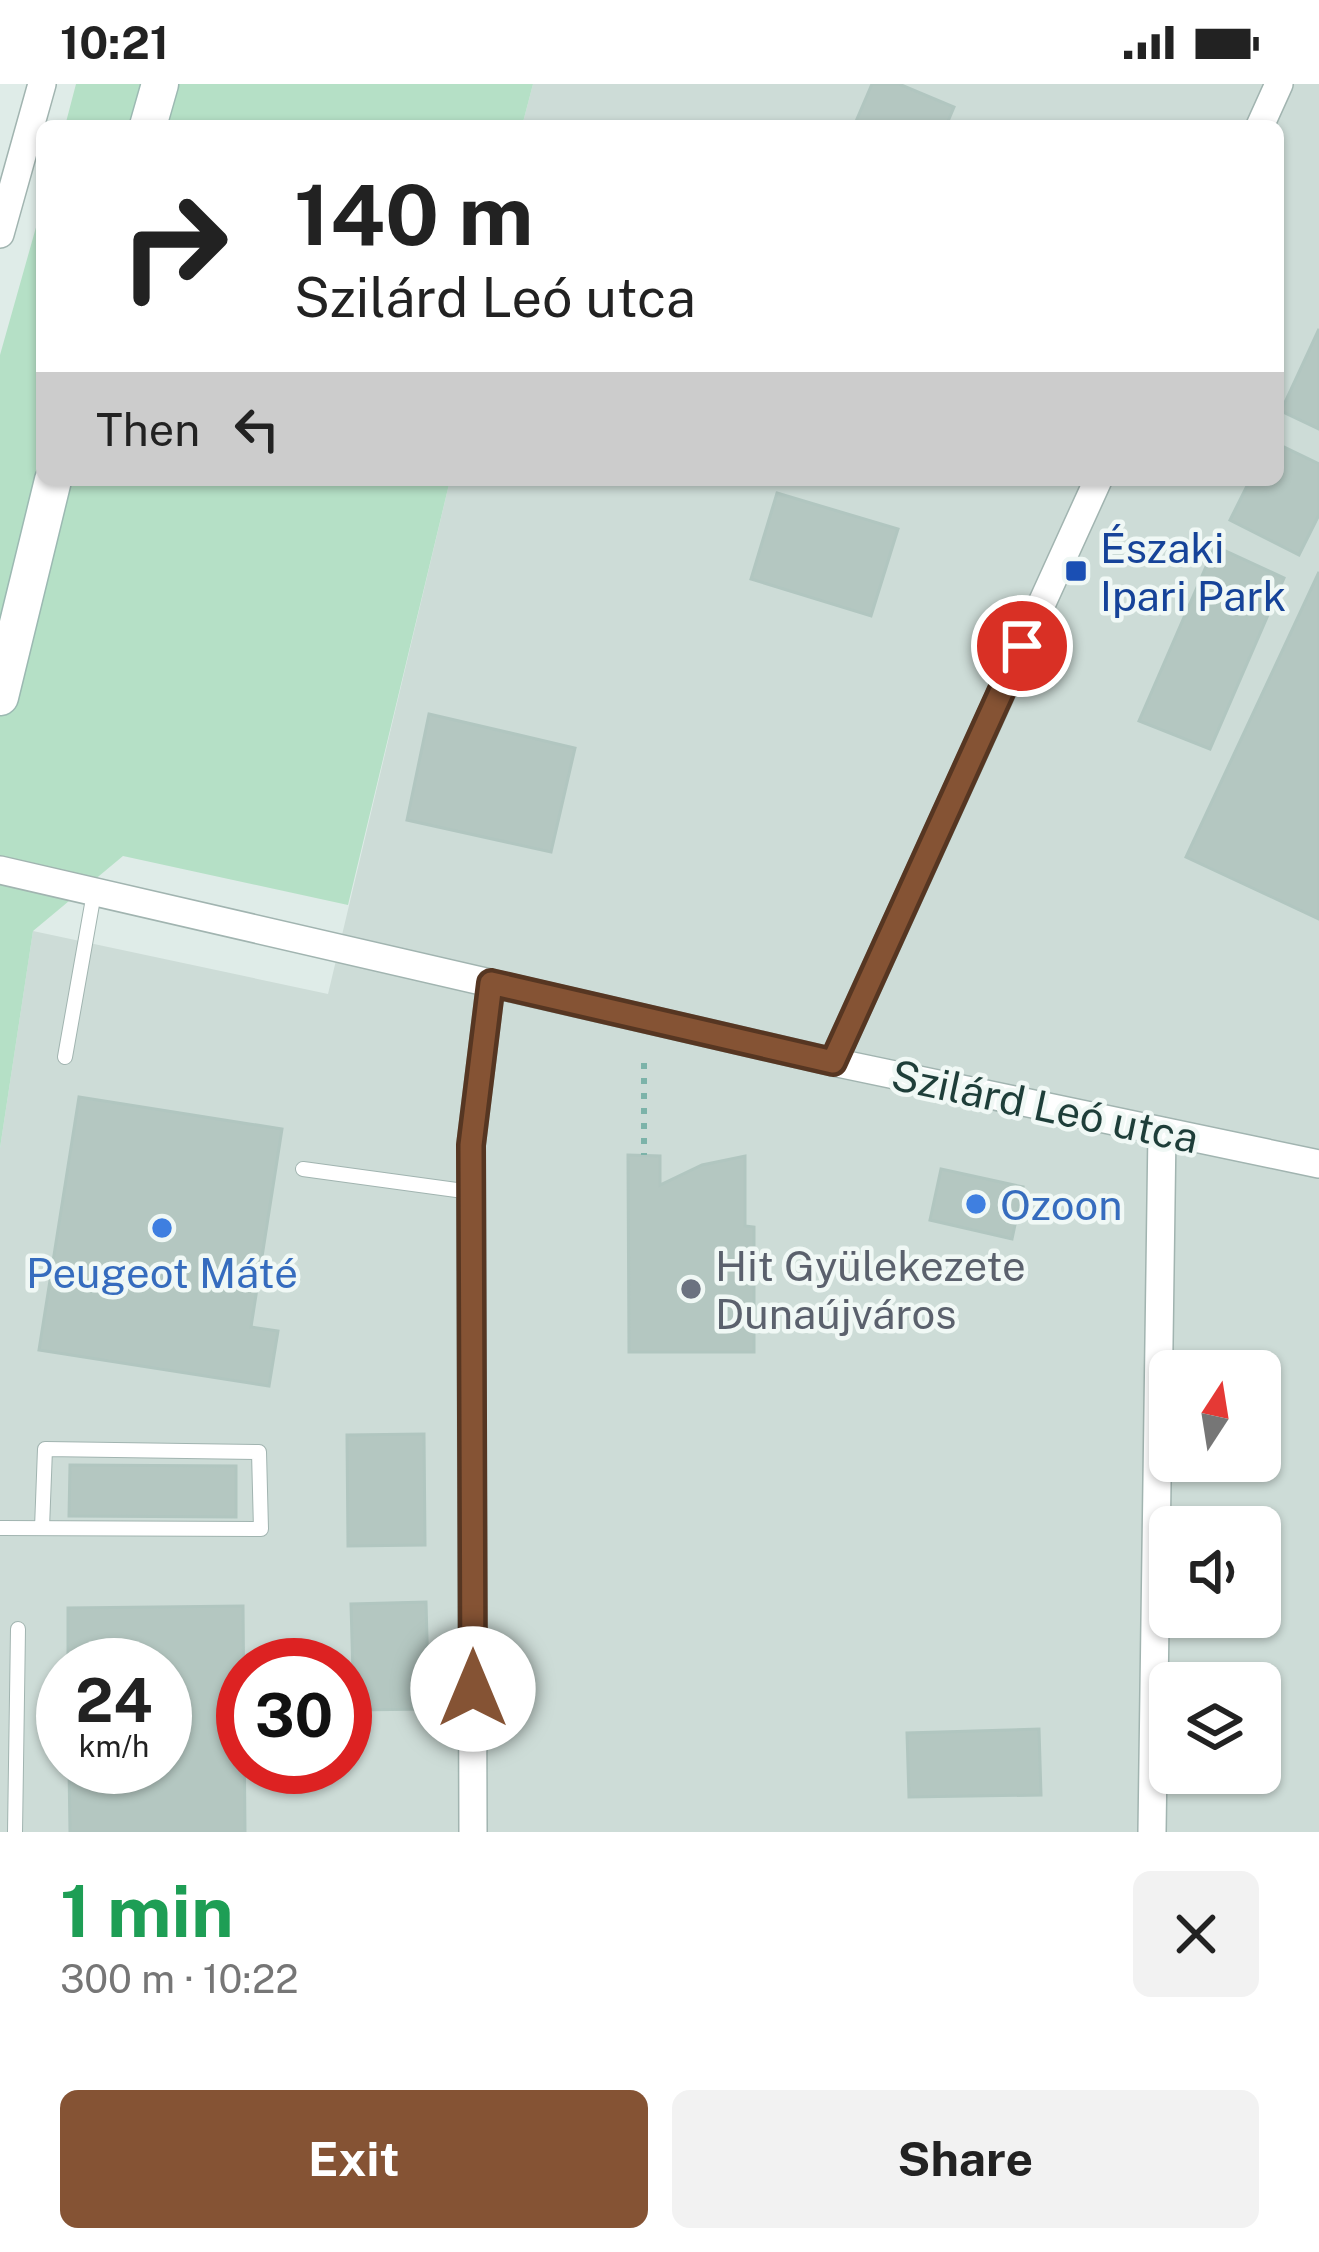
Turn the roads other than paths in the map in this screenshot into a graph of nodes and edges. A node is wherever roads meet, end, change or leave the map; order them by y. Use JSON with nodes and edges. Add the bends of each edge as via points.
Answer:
{"nodes":[{"id":1,"x":42,"y":84,"type":"edge"},
{"id":2,"x":160,"y":84,"type":"edge"},
{"id":3,"x":1279,"y":84,"type":"edge"},
{"id":4,"x":150,"y":120,"type":"edge"},
{"id":5,"x":1263,"y":120,"type":"edge"},
{"id":6,"x":0,"y":234,"type":"edge"},
{"id":7,"x":51,"y":486,"type":"edge"},
{"id":8,"x":1095,"y":486,"type":"edge"},
{"id":9,"x":0,"y":697,"type":"edge"},
{"id":10,"x":0,"y":870,"type":"edge"},
{"id":11,"x":94,"y":893,"type":"junction"},
{"id":12,"x":491,"y":983,"type":"junction"},
{"id":13,"x":65,"y":1057,"type":"dead end"},
{"id":14,"x":833,"y":1062,"type":"junction"},
{"id":15,"x":1162,"y":1131,"type":"junction"},
{"id":16,"x":1319,"y":1164,"type":"edge"},
{"id":17,"x":303,"y":1169,"type":"dead end"},
{"id":18,"x":471,"y":1192,"type":"junction"},
{"id":19,"x":0,"y":1528,"type":"edge"},
{"id":20,"x":42,"y":1528,"type":"junction"},
{"id":21,"x":18,"y":1629,"type":"dead end"},
{"id":22,"x":7,"y":1789,"type":"edge"},
{"id":23,"x":15,"y":1832,"type":"edge"},
{"id":24,"x":473,"y":1832,"type":"edge"},
{"id":25,"x":1152,"y":1832,"type":"edge"}],
"edges":[{"from":1,"to":6,"type":"street"},
{"from":2,"to":4,"type":"street"},
{"from":3,"to":5,"type":"street"},
{"from":7,"to":9,"type":"street"},
{"from":8,"to":14,"type":"street"},
{"from":10,"to":11,"type":"street","name":"Szilárd Leó utca"},
{"from":11,"to":12,"type":"street","name":"Szilárd Leó utca"},
{"from":11,"to":13,"type":"lane"},
{"from":12,"to":14,"type":"street","name":"Szilárd Leó utca"},
{"from":12,"to":18,"type":"street"},
{"from":14,"to":15,"type":"street","name":"Szilárd Leó utca"},
{"from":15,"to":16,"type":"street","name":"Szilárd Leó utca"},
{"from":15,"to":25,"type":"street"},
{"from":17,"to":18,"type":"lane"},
{"from":18,"to":24,"type":"street"},
{"from":19,"to":20,"type":"lane"},
{"from":20,"to":20,"type":"lane","via":[[261,1529],[259,1452],[44,1449]]},
{"from":21,"to":22,"type":"lane"},
{"from":22,"to":23,"type":"lane"}]}
